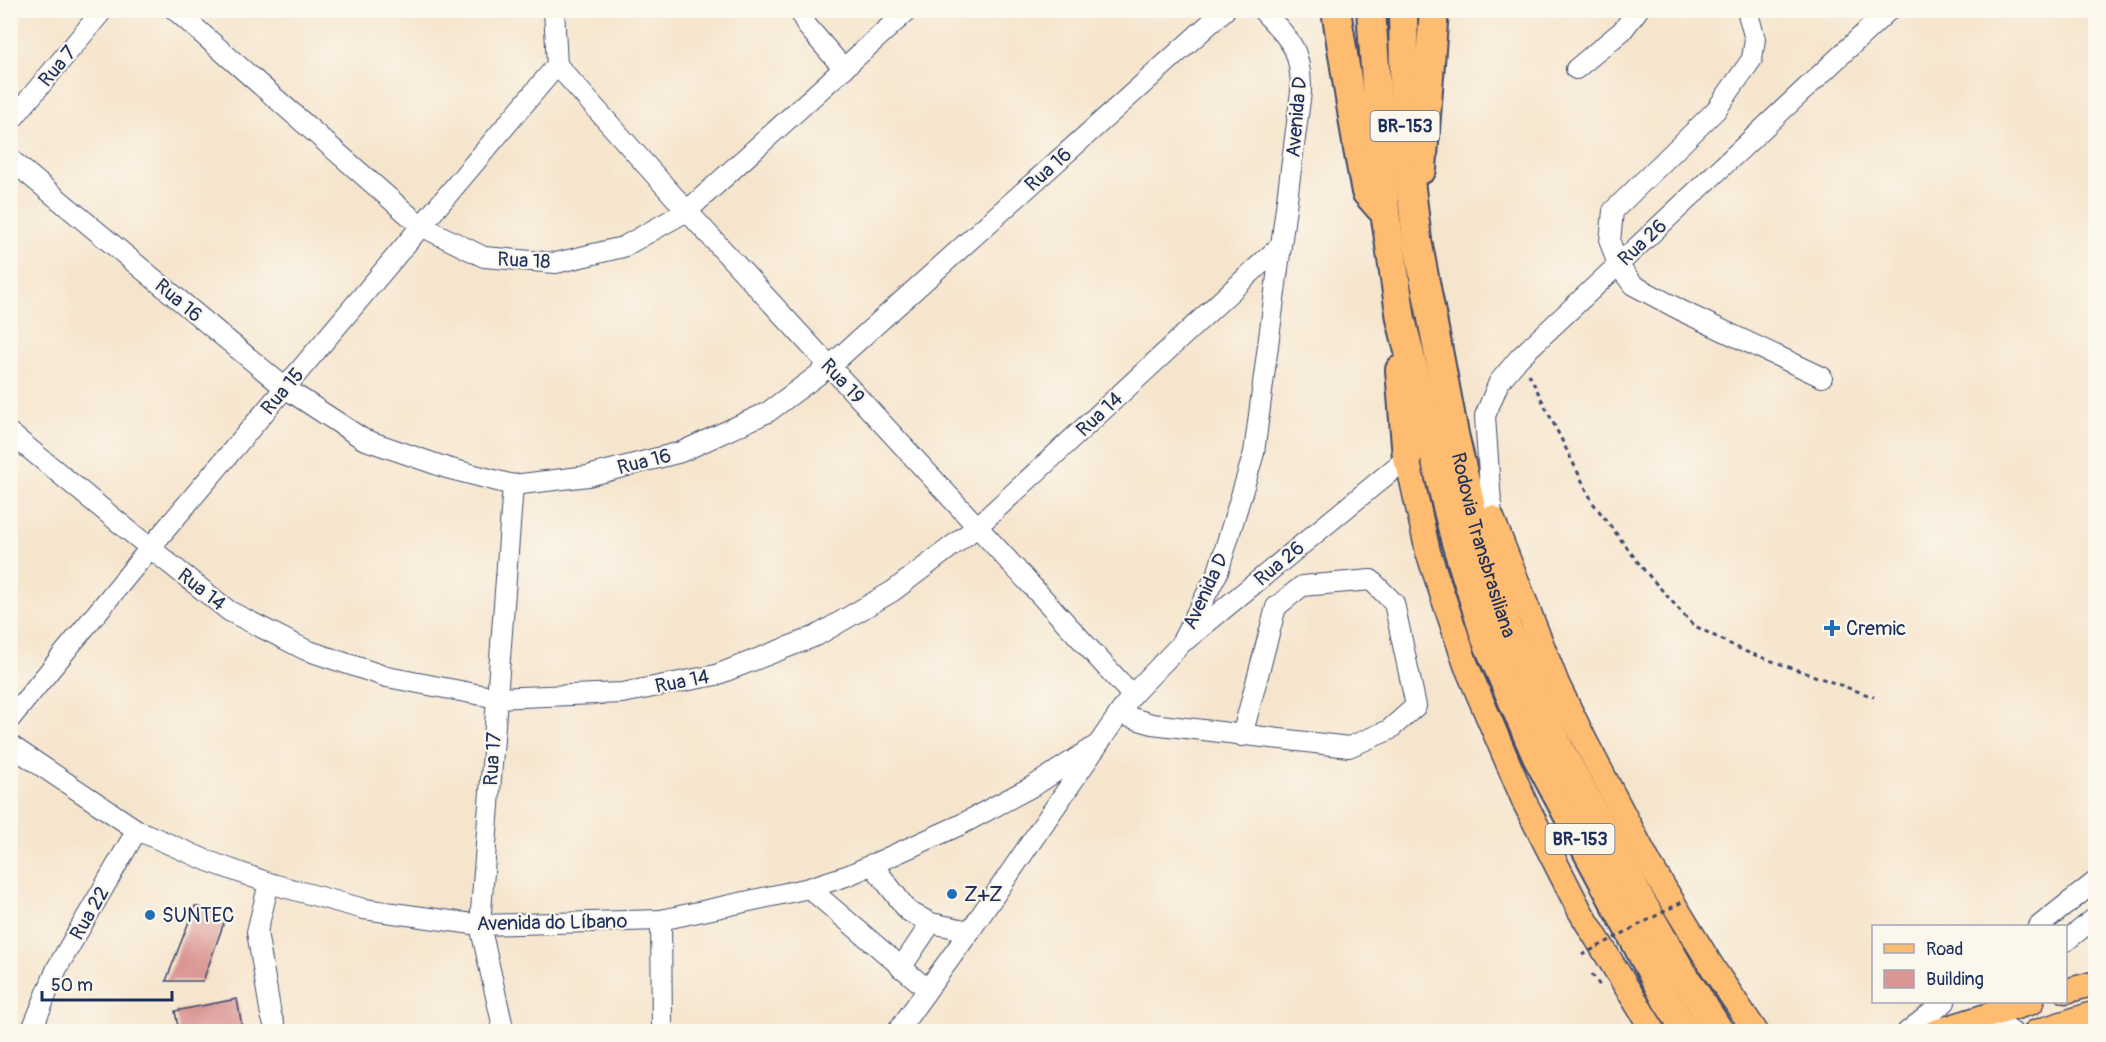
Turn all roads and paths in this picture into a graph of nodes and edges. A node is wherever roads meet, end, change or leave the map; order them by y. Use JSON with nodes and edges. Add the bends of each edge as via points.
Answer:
{"nodes":[{"id":1,"x":103,"y":10,"type":"edge"},
{"id":2,"x":175,"y":10,"type":"edge"},
{"id":3,"x":554,"y":10,"type":"edge"},
{"id":4,"x":806,"y":10,"type":"edge"},
{"id":5,"x":908,"y":10,"type":"edge"},
{"id":6,"x":1225,"y":10,"type":"edge"},
{"id":7,"x":1262,"y":10,"type":"edge"},
{"id":8,"x":1336,"y":10,"type":"edge"},
{"id":9,"x":1371,"y":10,"type":"edge"},
{"id":10,"x":1403,"y":10,"type":"edge"},
{"id":11,"x":1434,"y":10,"type":"edge"},
{"id":12,"x":1638,"y":10,"type":"edge"},
{"id":13,"x":1747,"y":10,"type":"edge"},
{"id":14,"x":1888,"y":10,"type":"edge"},
{"id":15,"x":557,"y":64,"type":"junction"},
{"id":16,"x":844,"y":69,"type":"junction"},
{"id":17,"x":1576,"y":69,"type":"dead end"},
{"id":18,"x":10,"y":122,"type":"edge"},
{"id":19,"x":10,"y":159,"type":"edge"},
{"id":20,"x":687,"y":212,"type":"junction"},
{"id":21,"x":1385,"y":212,"type":"junction"},
{"id":22,"x":421,"y":226,"type":"junction"},
{"id":23,"x":1417,"y":240,"type":"junction"},
{"id":24,"x":1281,"y":245,"type":"junction"},
{"id":25,"x":1618,"y":265,"type":"junction"},
{"id":26,"x":1401,"y":320,"type":"junction"},
{"id":27,"x":1520,"y":357,"type":"junction"},
{"id":28,"x":830,"y":366,"type":"junction"},
{"id":29,"x":1822,"y":377,"type":"dead end"},
{"id":30,"x":285,"y":388,"type":"junction"},
{"id":31,"x":10,"y":433,"type":"edge"},
{"id":32,"x":1454,"y":434,"type":"junction"},
{"id":33,"x":1407,"y":458,"type":"junction"},
{"id":34,"x":513,"y":485,"type":"junction"},
{"id":35,"x":1492,"y":518,"type":"junction"},
{"id":36,"x":977,"y":527,"type":"junction"},
{"id":37,"x":150,"y":549,"type":"junction"},
{"id":38,"x":1180,"y":645,"type":"junction"},
{"id":39,"x":1132,"y":695,"type":"junction"},
{"id":40,"x":1874,"y":697,"type":"dead end"},
{"id":41,"x":496,"y":698,"type":"junction"},
{"id":42,"x":1119,"y":714,"type":"junction"},
{"id":43,"x":10,"y":719,"type":"edge"},
{"id":44,"x":1242,"y":736,"type":"junction"},
{"id":45,"x":10,"y":745,"type":"edge"},
{"id":46,"x":1097,"y":745,"type":"junction"},
{"id":47,"x":136,"y":830,"type":"junction"},
{"id":48,"x":872,"y":864,"type":"junction"},
{"id":49,"x":2096,"y":881,"type":"edge"},
{"id":50,"x":269,"y":883,"type":"junction"},
{"id":51,"x":809,"y":888,"type":"junction"},
{"id":52,"x":1684,"y":901,"type":"dead end"},
{"id":53,"x":2096,"y":917,"type":"edge"},
{"id":54,"x":661,"y":920,"type":"junction"},
{"id":55,"x":931,"y":923,"type":"junction"},
{"id":56,"x":480,"y":925,"type":"junction"},
{"id":57,"x":2041,"y":925,"type":"edge"},
{"id":58,"x":970,"y":932,"type":"junction"},
{"id":59,"x":2067,"y":940,"type":"edge"},
{"id":60,"x":1582,"y":955,"type":"dead end"},
{"id":61,"x":902,"y":968,"type":"junction"},
{"id":62,"x":2096,"y":983,"type":"edge"},
{"id":63,"x":927,"y":989,"type":"junction"},
{"id":64,"x":2067,"y":992,"type":"edge"},
{"id":65,"x":1944,"y":1003,"type":"edge"},
{"id":66,"x":2029,"y":1003,"type":"edge"},
{"id":67,"x":2096,"y":1013,"type":"edge"},
{"id":68,"x":1991,"y":1016,"type":"edge"},
{"id":69,"x":662,"y":1028,"type":"dead end"},
{"id":70,"x":31,"y":1032,"type":"edge"},
{"id":71,"x":277,"y":1032,"type":"edge"},
{"id":72,"x":504,"y":1032,"type":"edge"},
{"id":73,"x":897,"y":1032,"type":"edge"},
{"id":74,"x":1654,"y":1032,"type":"edge"},
{"id":75,"x":1687,"y":1032,"type":"edge"},
{"id":76,"x":1720,"y":1032,"type":"edge"},
{"id":77,"x":1756,"y":1032,"type":"edge"},
{"id":78,"x":1907,"y":1032,"type":"edge"},
{"id":79,"x":1935,"y":1032,"type":"edge"},
{"id":80,"x":2012,"y":1032,"type":"edge"},
{"id":81,"x":2036,"y":1032,"type":"edge"}],
"edges":[{"from":1,"to":18,"type":"street","name":"Rua 7"},
{"from":2,"to":22,"type":"street","name":"Rua 18"},
{"from":3,"to":15,"type":"street"},
{"from":4,"to":16,"type":"street","via":[[803,18],[807,26]]},
{"from":5,"to":16,"type":"street","name":"Rua 18"},
{"from":6,"to":28,"type":"street","name":"Rua 16"},
{"from":7,"to":24,"type":"street","name":"Avenida D","via":[[1289,39],[1300,65],[1301,92]]},
{"from":8,"to":21,"type":"highway","via":[[1366,192]]},
{"from":9,"to":21,"type":"highway","name":"Rodovia Transbrasiliana","number":"BR-153"},
{"from":10,"to":23,"type":"highway","name":"Rodovia Transbrasiliana","number":"BR-153","via":[[1405,137]]},
{"from":11,"to":23,"type":"highway"},
{"from":12,"to":17,"type":"street","via":[[1622,31]]},
{"from":13,"to":25,"type":"street","via":[[1755,39],[1752,59],[1716,110],[1613,211],[1610,242]]},
{"from":14,"to":25,"type":"street","name":"Rua 26"},
{"from":15,"to":20,"type":"street","name":"Rua 19"},
{"from":15,"to":22,"type":"street","name":"Rua 15"},
{"from":16,"to":20,"type":"street","name":"Rua 18"},
{"from":19,"to":30,"type":"street","name":"Rua 16"},
{"from":20,"to":22,"type":"street","name":"Rua 18","via":[[623,247],[555,263],[484,257]]},
{"from":20,"to":28,"type":"street","name":"Rua 19"},
{"from":21,"to":26,"type":"highway","name":"Rodovia Transbrasiliana","number":"BR-153"},
{"from":22,"to":30,"type":"street","name":"Rua 15"},
{"from":23,"to":32,"type":"highway","name":"Rodovia Transbrasiliana","number":"BR-153"},
{"from":24,"to":36,"type":"street","name":"Rua 14"},
{"from":24,"to":38,"type":"street","name":"Avenida D","via":[[1254,453],[1218,572]]},
{"from":25,"to":27,"type":"street","name":"Rua 26"},
{"from":25,"to":29,"type":"street","via":[[1633,285]]},
{"from":26,"to":33,"type":"highway","via":[[1400,369]]},
{"from":26,"to":75,"type":"highway","name":"Rodovia Transbrasiliana","number":"BR-153","via":[[1455,539],[1486,639],[1537,757]]},
{"from":27,"to":35,"type":"street","name":"Rua 26","via":[[1499,382],[1485,416]]},
{"from":27,"to":40,"type":"path","via":[[1593,503],[1644,570],[1693,625],[1744,651]]},
{"from":28,"to":34,"type":"street","name":"Rua 16","via":[[768,412],[681,452],[588,476]]},
{"from":28,"to":36,"type":"street","name":"Rua 19"},
{"from":30,"to":34,"type":"street","name":"Rua 16","via":[[363,439],[447,468]]},
{"from":30,"to":37,"type":"street","name":"Rua 15"},
{"from":31,"to":37,"type":"street","name":"Rua 14"},
{"from":32,"to":35,"type":"highway"},
{"from":32,"to":76,"type":"highway","name":"Rodovia Transbrasiliana","number":"BR-153","via":[[1476,529],[1507,628],[1560,750],[1639,898]]},
{"from":33,"to":38,"type":"street","name":"Rua 26"},
{"from":33,"to":74,"type":"main road","via":[[1428,552],[1466,665],[1525,803],[1580,911]]},
{"from":34,"to":41,"type":"street","name":"Rua 17"},
{"from":35,"to":77,"type":"main road","name":"Rodovia Transbrasiliana","via":[[1557,684],[1590,750],[1650,865]]},
{"from":36,"to":39,"type":"street","name":"Rua 19"},
{"from":36,"to":41,"type":"street","name":"Rua 14","via":[[893,591],[816,636],[716,675],[622,693]]},
{"from":37,"to":41,"type":"street","name":"Rua 14","via":[[229,611],[306,650],[387,677]]},
{"from":37,"to":43,"type":"street","name":"Rua 15"},
{"from":38,"to":39,"type":"street","name":"Avenida D"},
{"from":39,"to":42,"type":"street","name":"Avenida D"},
{"from":41,"to":56,"type":"street","name":"Rua 17"},
{"from":42,"to":44,"type":"street","via":[[1152,724]]},
{"from":42,"to":46,"type":"street","name":"Avenida D"},
{"from":44,"to":44,"type":"street","via":[[1349,747],[1389,730],[1416,706],[1394,603],[1371,580],[1302,586],[1276,607]]},
{"from":45,"to":47,"type":"street","name":"Avenida do Líbano"},
{"from":46,"to":48,"type":"street","name":"Avenida do Líbano","via":[[960,825]]},
{"from":46,"to":58,"type":"street","name":"Avenida D"},
{"from":47,"to":50,"type":"street","name":"Avenida do Líbano"},
{"from":47,"to":70,"type":"street","name":"Rua 22","via":[[57,968]]},
{"from":48,"to":51,"type":"street","name":"Avenida do Líbano"},
{"from":48,"to":55,"type":"street","via":[[908,911]]},
{"from":49,"to":57,"type":"street"},
{"from":50,"to":56,"type":"street","name":"Avenida do Líbano","via":[[364,909]]},
{"from":50,"to":71,"type":"street","via":[[258,932]]},
{"from":51,"to":54,"type":"street","name":"Avenida do Líbano"},
{"from":51,"to":61,"type":"street"},
{"from":52,"to":60,"type":"path","bridge":true},
{"from":53,"to":59,"type":"street"},
{"from":54,"to":56,"type":"street","name":"Avenida do Líbano"},
{"from":54,"to":69,"type":"street"},
{"from":55,"to":58,"type":"street"},
{"from":55,"to":61,"type":"street"},
{"from":56,"to":72,"type":"street","name":"Rua 17"},
{"from":58,"to":63,"type":"street","name":"Avenida D"},
{"from":61,"to":63,"type":"street"},
{"from":62,"to":64,"type":"main road"},
{"from":63,"to":73,"type":"street","name":"Avenida D"},
{"from":65,"to":78,"type":"street"},
{"from":66,"to":68,"type":"main road"},
{"from":67,"to":81,"type":"main road"},
{"from":68,"to":79,"type":"main road"},
{"from":68,"to":80,"type":"street"}]}
